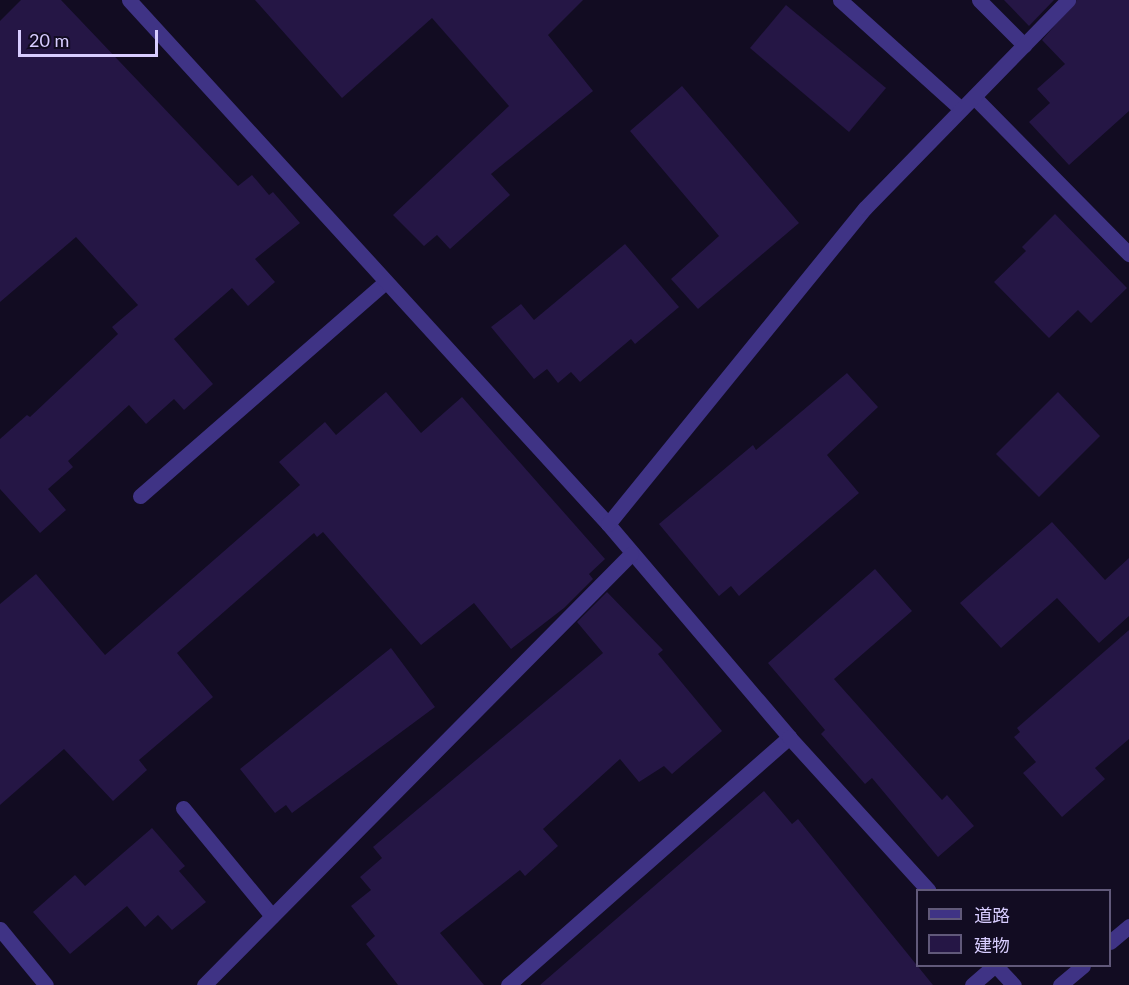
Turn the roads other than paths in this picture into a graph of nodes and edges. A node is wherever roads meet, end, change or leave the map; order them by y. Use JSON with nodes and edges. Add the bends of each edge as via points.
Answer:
{"nodes":[{"id":1,"x":129,"y":0,"type":"edge"},
{"id":2,"x":840,"y":0,"type":"edge"},
{"id":3,"x":979,"y":0,"type":"edge"},
{"id":4,"x":1068,"y":0,"type":"edge"},
{"id":5,"x":1024,"y":45,"type":"junction"},
{"id":6,"x":974,"y":97,"type":"junction"},
{"id":7,"x":961,"y":109,"type":"junction"},
{"id":8,"x":1129,"y":254,"type":"edge"},
{"id":9,"x":385,"y":282,"type":"junction"},
{"id":10,"x":140,"y":496,"type":"dead end"},
{"id":11,"x":608,"y":524,"type":"junction"},
{"id":12,"x":631,"y":554,"type":"junction"},
{"id":13,"x":789,"y":737,"type":"junction"},
{"id":14,"x":183,"y":808,"type":"dead end"},
{"id":15,"x":926,"y":889,"type":"edge"},
{"id":16,"x":272,"y":916,"type":"junction"},
{"id":17,"x":1129,"y":926,"type":"edge"},
{"id":18,"x":0,"y":929,"type":"edge"},
{"id":19,"x":1111,"y":941,"type":"edge"},
{"id":20,"x":994,"y":967,"type":"edge"},
{"id":21,"x":996,"y":967,"type":"edge"},
{"id":22,"x":1082,"y":967,"type":"edge"},
{"id":23,"x":46,"y":985,"type":"edge"},
{"id":24,"x":204,"y":985,"type":"edge"},
{"id":25,"x":508,"y":985,"type":"edge"},
{"id":26,"x":972,"y":985,"type":"edge"},
{"id":27,"x":1014,"y":985,"type":"edge"},
{"id":28,"x":1060,"y":985,"type":"edge"}],
"edges":[{"from":1,"to":9,"type":"street"},
{"from":2,"to":7,"type":"street"},
{"from":3,"to":5,"type":"street"},
{"from":4,"to":5,"type":"street"},
{"from":5,"to":6,"type":"street"},
{"from":6,"to":7,"type":"street"},
{"from":6,"to":8,"type":"street"},
{"from":7,"to":11,"type":"street","via":[[865,208]]},
{"from":9,"to":10,"type":"street"},
{"from":9,"to":11,"type":"street"},
{"from":11,"to":12,"type":"street"},
{"from":12,"to":13,"type":"street"},
{"from":12,"to":16,"type":"street"},
{"from":13,"to":15,"type":"street"},
{"from":13,"to":25,"type":"street"},
{"from":14,"to":16,"type":"street"},
{"from":16,"to":24,"type":"street"},
{"from":17,"to":19,"type":"street"},
{"from":18,"to":23,"type":"street"},
{"from":20,"to":26,"type":"street"},
{"from":21,"to":27,"type":"street"},
{"from":22,"to":28,"type":"street"}]}
